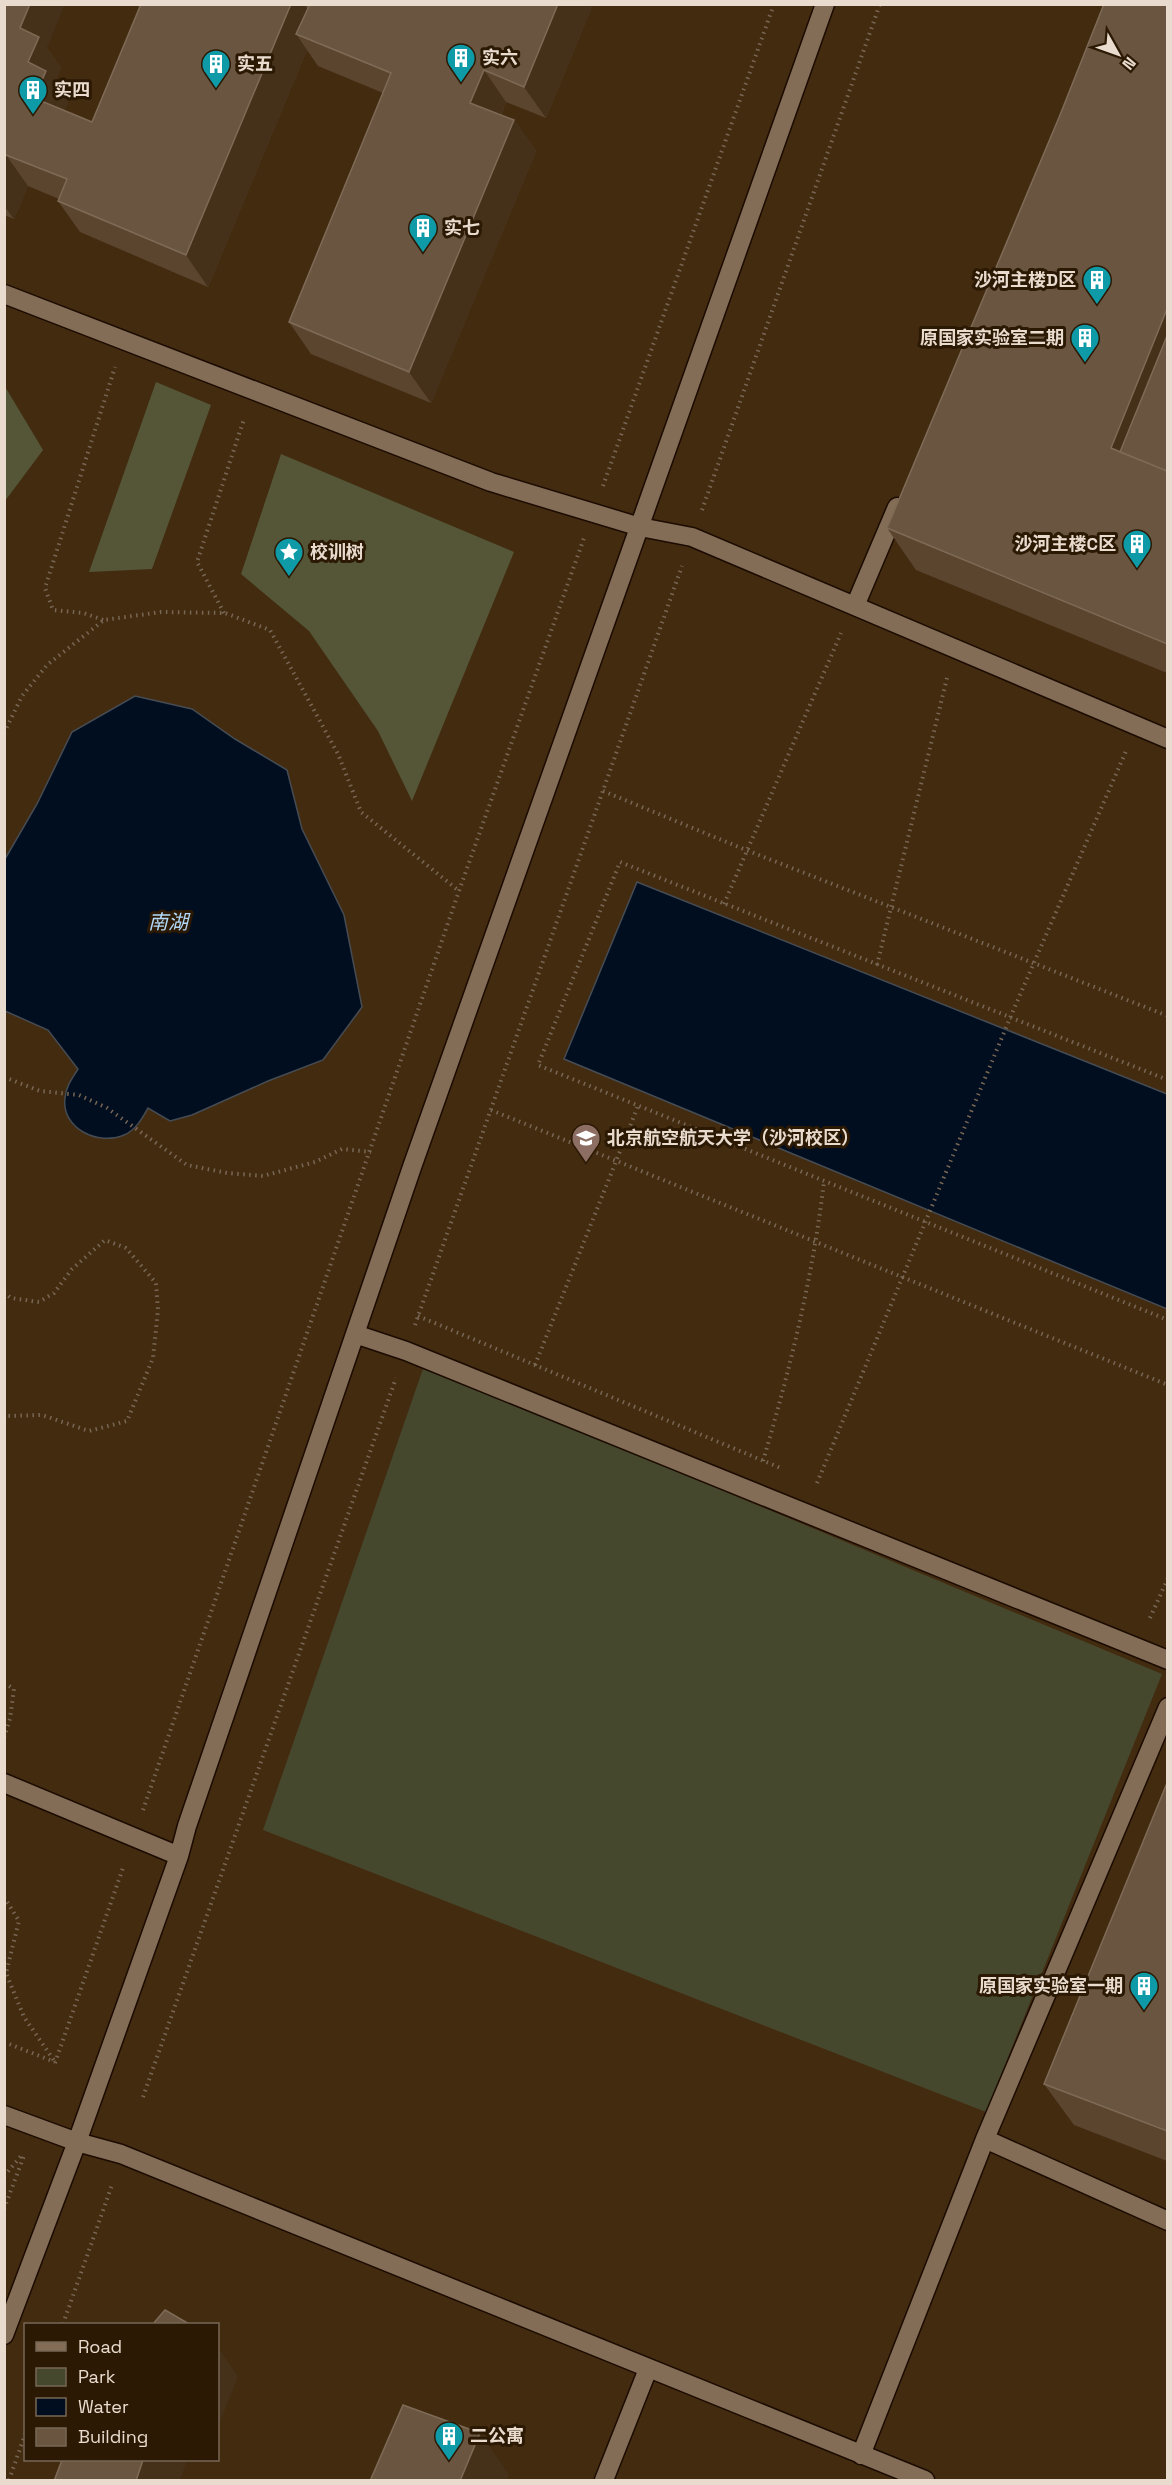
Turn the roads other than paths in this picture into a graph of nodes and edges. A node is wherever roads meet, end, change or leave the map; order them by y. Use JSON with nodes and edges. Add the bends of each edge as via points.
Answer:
{"nodes":[{"id":1,"x":825,"y":4,"type":"edge"},
{"id":2,"x":4,"y":294,"type":"edge"},
{"id":3,"x":905,"y":487,"type":"edge"},
{"id":4,"x":640,"y":527,"type":"junction"},
{"id":5,"x":855,"y":606,"type":"junction"},
{"id":6,"x":1167,"y":739,"type":"edge"},
{"id":7,"x":355,"y":1334,"type":"junction"},
{"id":8,"x":1167,"y":1660,"type":"edge"},
{"id":9,"x":1167,"y":1707,"type":"edge"},
{"id":10,"x":4,"y":1783,"type":"edge"},
{"id":11,"x":179,"y":1856,"type":"junction"},
{"id":12,"x":4,"y":2115,"type":"edge"},
{"id":13,"x":986,"y":2139,"type":"junction"},
{"id":14,"x":77,"y":2142,"type":"junction"},
{"id":15,"x":1167,"y":2221,"type":"edge"},
{"id":16,"x":4,"y":2335,"type":"edge"},
{"id":17,"x":648,"y":2369,"type":"junction"},
{"id":18,"x":861,"y":2455,"type":"junction"},
{"id":19,"x":604,"y":2481,"type":"edge"},
{"id":20,"x":925,"y":2481,"type":"edge"}],
"edges":[{"from":1,"to":4,"type":"street"},
{"from":2,"to":4,"type":"street","via":[[491,482]]},
{"from":3,"to":5,"type":"street"},
{"from":4,"to":5,"type":"street","via":[[692,537]]},
{"from":4,"to":7,"type":"street"},
{"from":5,"to":6,"type":"street"},
{"from":7,"to":8,"type":"street","via":[[406,1351]]},
{"from":7,"to":11,"type":"street"},
{"from":9,"to":13,"type":"street"},
{"from":10,"to":11,"type":"street"},
{"from":11,"to":14,"type":"street"},
{"from":12,"to":14,"type":"street"},
{"from":13,"to":15,"type":"street"},
{"from":13,"to":18,"type":"street"},
{"from":14,"to":16,"type":"street"},
{"from":14,"to":17,"type":"street","via":[[121,2154]]},
{"from":17,"to":18,"type":"street"},
{"from":17,"to":19,"type":"street"},
{"from":18,"to":20,"type":"street"}]}
